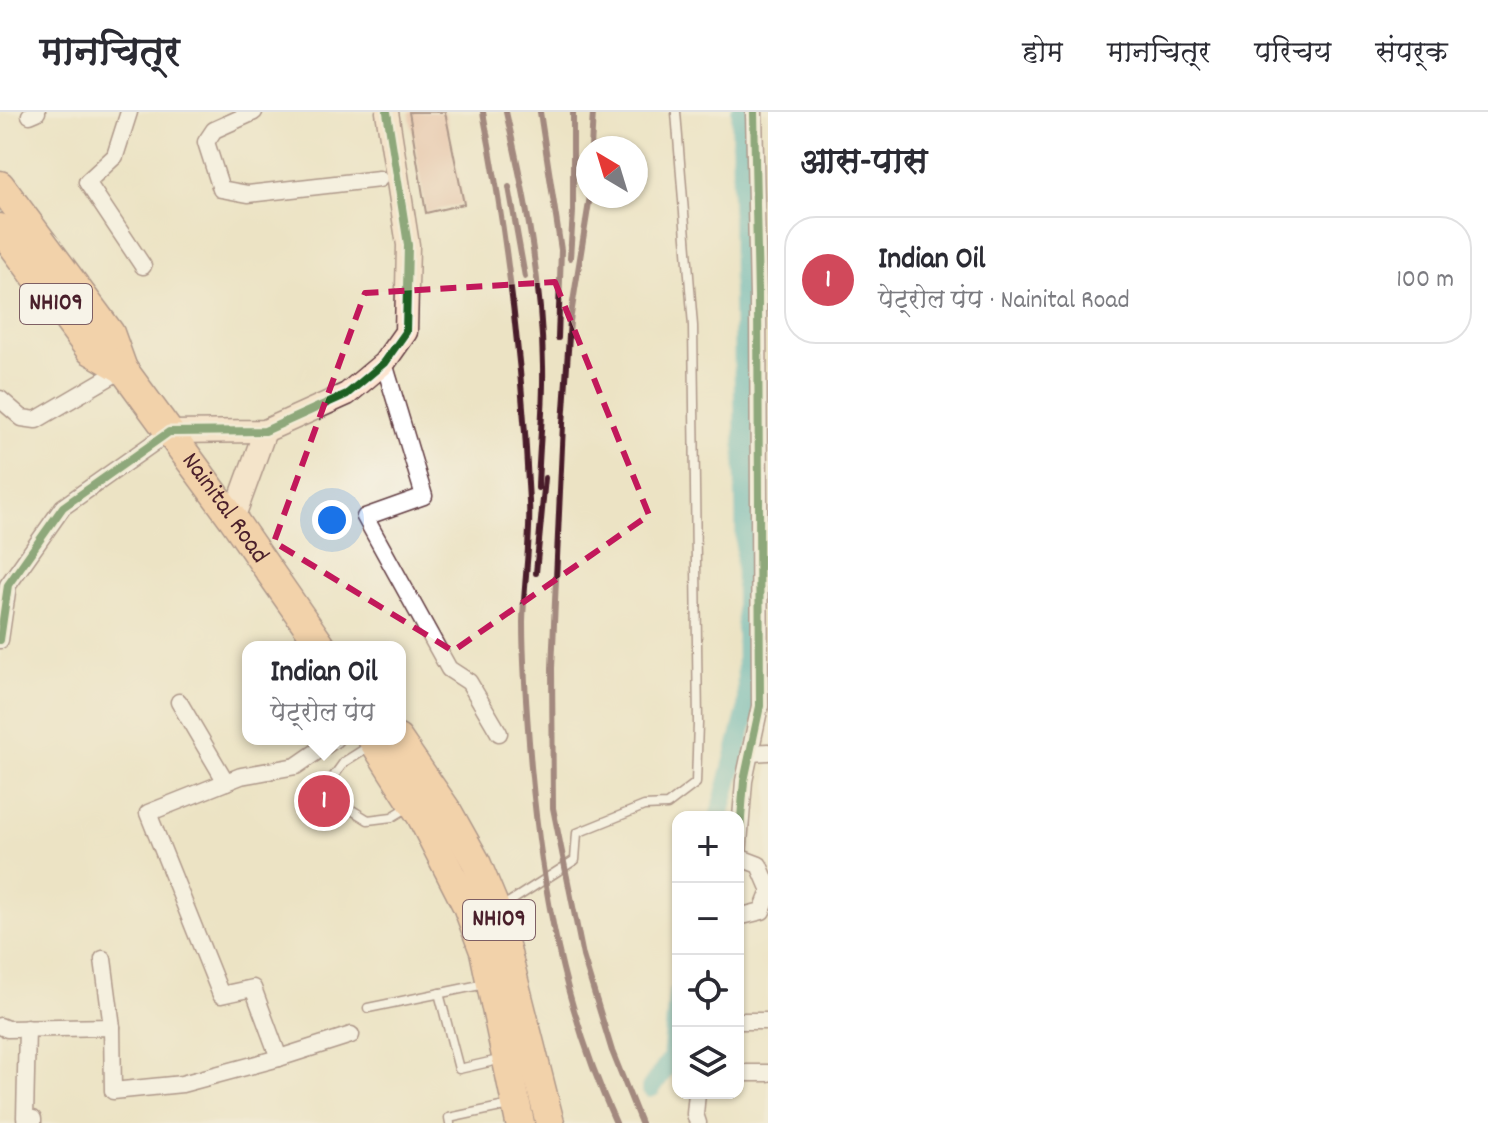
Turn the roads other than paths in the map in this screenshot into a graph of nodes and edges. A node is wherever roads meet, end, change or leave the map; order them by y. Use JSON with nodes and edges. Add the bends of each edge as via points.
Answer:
{"nodes":[{"id":1,"x":129,"y":112,"type":"edge"},
{"id":2,"x":254,"y":112,"type":"edge"},
{"id":3,"x":387,"y":112,"type":"edge"},
{"id":4,"x":676,"y":112,"type":"edge"},
{"id":5,"x":754,"y":112,"type":"edge"},
{"id":6,"x":379,"y":179,"type":"dead end"},
{"id":7,"x":0,"y":185,"type":"edge"},
{"id":8,"x":0,"y":228,"type":"edge"},
{"id":9,"x":143,"y":266,"type":"dead end"},
{"id":10,"x":384,"y":363,"type":"junction"},
{"id":11,"x":123,"y":369,"type":"junction"},
{"id":12,"x":0,"y":399,"type":"edge"},
{"id":13,"x":265,"y":431,"type":"junction"},
{"id":14,"x":169,"y":432,"type":"junction"},
{"id":15,"x":764,"y":518,"type":"edge"},
{"id":16,"x":233,"y":519,"type":"junction"},
{"id":17,"x":4,"y":588,"type":"edge"},
{"id":18,"x":0,"y":640,"type":"edge"},
{"id":19,"x":318,"y":641,"type":"edge"},
{"id":20,"x":179,"y":702,"type":"dead end"},
{"id":21,"x":499,"y":733,"type":"dead end"},
{"id":22,"x":326,"y":745,"type":"edge"},
{"id":23,"x":373,"y":745,"type":"edge"},
{"id":24,"x":385,"y":745,"type":"edge"},
{"id":25,"x":768,"y":752,"type":"edge"},
{"id":26,"x":750,"y":753,"type":"junction"},
{"id":27,"x":226,"y":782,"type":"junction"},
{"id":28,"x":424,"y":798,"type":"junction"},
{"id":29,"x":742,"y":811,"type":"edge"},
{"id":30,"x":744,"y":859,"type":"edge"},
{"id":31,"x":768,"y":886,"type":"edge"},
{"id":32,"x":768,"y":896,"type":"edge"},
{"id":33,"x":496,"y":910,"type":"junction"},
{"id":34,"x":744,"y":916,"type":"edge"},
{"id":35,"x":103,"y":959,"type":"dead end"},
{"id":36,"x":501,"y":980,"type":"junction"},
{"id":37,"x":439,"y":993,"type":"junction"},
{"id":38,"x":368,"y":1008,"type":"dead end"},
{"id":39,"x":744,"y":1021,"type":"edge"},
{"id":40,"x":768,"y":1021,"type":"edge"},
{"id":41,"x":0,"y":1026,"type":"edge"},
{"id":42,"x":112,"y":1027,"type":"junction"},
{"id":43,"x":27,"y":1028,"type":"junction"},
{"id":44,"x":351,"y":1035,"type":"dead end"},
{"id":45,"x":279,"y":1058,"type":"junction"},
{"id":46,"x":506,"y":1058,"type":"junction"},
{"id":47,"x":744,"y":1073,"type":"edge"},
{"id":48,"x":768,"y":1073,"type":"edge"},
{"id":49,"x":696,"y":1099,"type":"edge"},
{"id":50,"x":518,"y":1114,"type":"edge"},
{"id":51,"x":33,"y":1123,"type":"edge"},
{"id":52,"x":450,"y":1123,"type":"edge"},
{"id":53,"x":550,"y":1123,"type":"edge"},
{"id":54,"x":698,"y":1123,"type":"edge"}],
"edges":[{"from":1,"to":9,"type":"street","via":[[115,156],[87,182]]},
{"from":2,"to":6,"type":"street","via":[[214,130],[206,142],[221,189],[248,194]]},
{"from":3,"to":10,"type":"street","via":[[408,245],[406,332]]},
{"from":4,"to":33,"type":"lane","via":[[693,326],[696,783],[667,805],[644,806],[577,833],[575,860]]},
{"from":5,"to":15,"type":"street"},
{"from":7,"to":11,"type":"highway","via":[[110,333]]},
{"from":8,"to":11,"type":"highway","name":"Nainital Road","number":"NH109","via":[[90,350]]},
{"from":10,"to":13,"type":"street","via":[[347,394]]},
{"from":10,"to":21,"type":"street","via":[[424,496],[365,517],[449,669],[469,682]]},
{"from":11,"to":12,"type":"street","via":[[36,420],[22,418]]},
{"from":11,"to":14,"type":"highway","name":"Nainital Road","number":"NH109"},
{"from":13,"to":14,"type":"street"},
{"from":13,"to":16,"type":"street"},
{"from":14,"to":16,"type":"highway","name":"Nainital Road","number":"NH109"},
{"from":14,"to":17,"type":"street","via":[[63,507]]},
{"from":15,"to":26,"type":"street","via":[[760,706]]},
{"from":16,"to":19,"type":"highway","name":"Nainital Road","number":"NH109"},
{"from":17,"to":18,"type":"street"},
{"from":20,"to":27,"type":"street"},
{"from":22,"to":27,"type":"street","via":[[296,766]]},
{"from":23,"to":28,"type":"lane","via":[[344,762],[331,780],[347,807],[368,820],[392,817]]},
{"from":24,"to":28,"type":"highway","number":"NH109"},
{"from":25,"to":26,"type":"street"},
{"from":26,"to":29,"type":"street"},
{"from":27,"to":45,"type":"street","via":[[148,813],[221,995],[253,988]]},
{"from":28,"to":33,"type":"highway","number":"NH109","via":[[476,862]]},
{"from":28,"to":36,"type":"highway","number":"NH109","via":[[484,951]]},
{"from":30,"to":31,"type":"street","via":[[759,865]]},
{"from":32,"to":34,"type":"street","via":[[762,911]]},
{"from":33,"to":36,"type":"highway","number":"NH109"},
{"from":35,"to":42,"type":"street"},
{"from":36,"to":37,"type":"lane"},
{"from":36,"to":46,"type":"highway","number":"NH109"},
{"from":36,"to":53,"type":"highway","number":"NH109"},
{"from":37,"to":38,"type":"lane"},
{"from":37,"to":46,"type":"lane","via":[[459,1069]]},
{"from":39,"to":40,"type":"street"},
{"from":41,"to":43,"type":"street"},
{"from":42,"to":43,"type":"street"},
{"from":42,"to":45,"type":"street","via":[[113,1091],[182,1084]]},
{"from":43,"to":51,"type":"street","via":[[25,1118]]},
{"from":44,"to":45,"type":"street"},
{"from":46,"to":50,"type":"highway","number":"NH109"},
{"from":47,"to":48,"type":"street"},
{"from":49,"to":54,"type":"street"},
{"from":50,"to":52,"type":"lane","via":[[449,1118]]}]}
